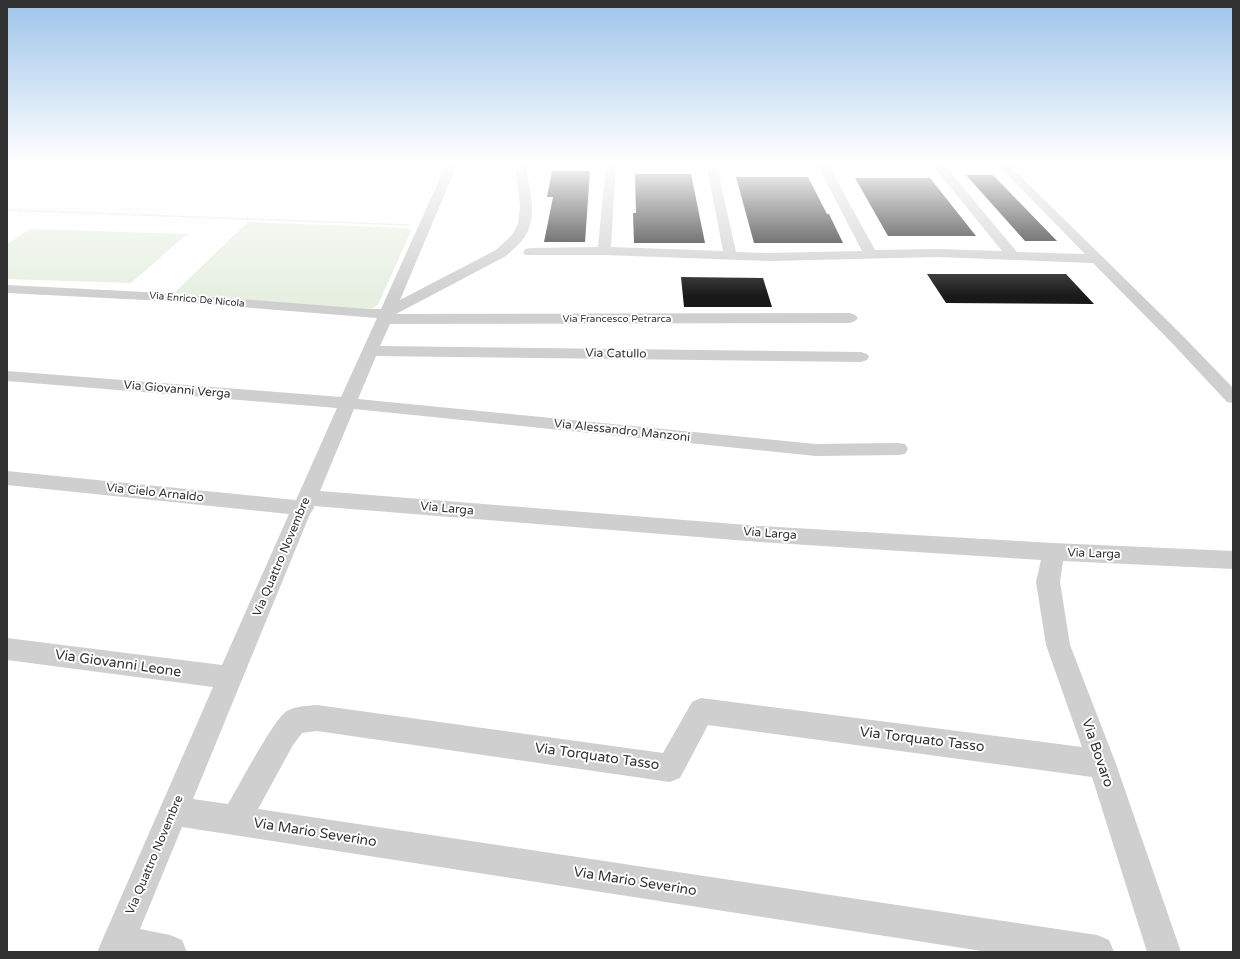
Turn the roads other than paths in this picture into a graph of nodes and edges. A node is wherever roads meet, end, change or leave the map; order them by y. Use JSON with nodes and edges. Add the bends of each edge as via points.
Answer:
{"nodes":[{"id":1,"x":433,"y":207,"type":"edge"},
{"id":2,"x":526,"y":207,"type":"edge"},
{"id":3,"x":607,"y":207,"type":"edge"},
{"id":4,"x":720,"y":207,"type":"edge"},
{"id":5,"x":845,"y":207,"type":"edge"},
{"id":6,"x":972,"y":207,"type":"edge"},
{"id":7,"x":1045,"y":207,"type":"edge"},
{"id":8,"x":604,"y":251,"type":"junction"},
{"id":9,"x":530,"y":252,"type":"dead end"},
{"id":10,"x":870,"y":254,"type":"junction"},
{"id":11,"x":730,"y":255,"type":"junction"},
{"id":12,"x":1012,"y":255,"type":"junction"},
{"id":13,"x":1097,"y":259,"type":"junction"},
{"id":14,"x":7,"y":289,"type":"edge"},
{"id":15,"x":386,"y":316,"type":"junction"},
{"id":16,"x":850,"y":318,"type":"dead end"},
{"id":17,"x":370,"y":351,"type":"junction"},
{"id":18,"x":861,"y":357,"type":"dead end"},
{"id":19,"x":7,"y":376,"type":"edge"},
{"id":20,"x":1233,"y":398,"type":"edge"},
{"id":21,"x":346,"y":404,"type":"junction"},
{"id":22,"x":898,"y":449,"type":"dead end"},
{"id":23,"x":7,"y":478,"type":"edge"},
{"id":24,"x":306,"y":503,"type":"junction"},
{"id":25,"x":1053,"y":552,"type":"junction"},
{"id":26,"x":1233,"y":560,"type":"edge"},
{"id":27,"x":7,"y":649,"type":"edge"},
{"id":28,"x":230,"y":678,"type":"junction"},
{"id":29,"x":1102,"y":764,"type":"junction"},
{"id":30,"x":174,"y":811,"type":"junction"},
{"id":31,"x":235,"y":821,"type":"junction"},
{"id":32,"x":116,"y":947,"type":"edge"},
{"id":33,"x":170,"y":952,"type":"edge"},
{"id":34,"x":1097,"y":952,"type":"edge"},
{"id":35,"x":1164,"y":952,"type":"edge"}],
"edges":[{"from":1,"to":15,"type":"street","name":"Via Quattro Novembre"},
{"from":2,"to":15,"type":"street","via":[[523,230],[516,240],[500,253]]},
{"from":3,"to":8,"type":"street"},
{"from":4,"to":11,"type":"street"},
{"from":5,"to":10,"type":"street"},
{"from":6,"to":12,"type":"street"},
{"from":7,"to":13,"type":"street"},
{"from":8,"to":9,"type":"street"},
{"from":8,"to":11,"type":"street"},
{"from":10,"to":11,"type":"street","via":[[769,257]]},
{"from":10,"to":12,"type":"street"},
{"from":12,"to":13,"type":"street"},
{"from":13,"to":20,"type":"street"},
{"from":14,"to":15,"type":"street","name":"Via Enrico De Nicola","via":[[165,297]]},
{"from":15,"to":16,"type":"street","name":"Via Francesco Petrarca"},
{"from":15,"to":17,"type":"street","name":"Via Quattro Novembre"},
{"from":17,"to":18,"type":"street","name":"Via Catullo"},
{"from":17,"to":21,"type":"street","name":"Via Quattro Novembre"},
{"from":19,"to":21,"type":"street","name":"Via Giovanni Verga"},
{"from":21,"to":22,"type":"street","name":"Via Alessandro Manzoni","via":[[816,450]]},
{"from":21,"to":24,"type":"street","name":"Via Quattro Novembre"},
{"from":23,"to":24,"type":"street","name":"Via Cielo Arnaldo"},
{"from":24,"to":25,"type":"street","name":"Via Larga"},
{"from":24,"to":28,"type":"street","name":"Via Quattro Novembre"},
{"from":25,"to":26,"type":"street","name":"Via Larga"},
{"from":25,"to":29,"type":"street","name":"Via Bovaro","via":[[1048,582],[1058,645]]},
{"from":27,"to":28,"type":"street","name":"Via Giovanni Leone"},
{"from":28,"to":30,"type":"street","name":"Via Quattro Novembre"},
{"from":29,"to":31,"type":"street","name":"Via Torquato Tasso","via":[[701,711],[670,768],[317,718],[295,721],[283,736]]},
{"from":29,"to":35,"type":"street","name":"Via Bovaro"},
{"from":30,"to":31,"type":"street","name":"Via Mario Severino"},
{"from":30,"to":32,"type":"street","name":"Via Quattro Novembre"},
{"from":31,"to":34,"type":"street","name":"Via Mario Severino"},
{"from":32,"to":33,"type":"street"}]}
